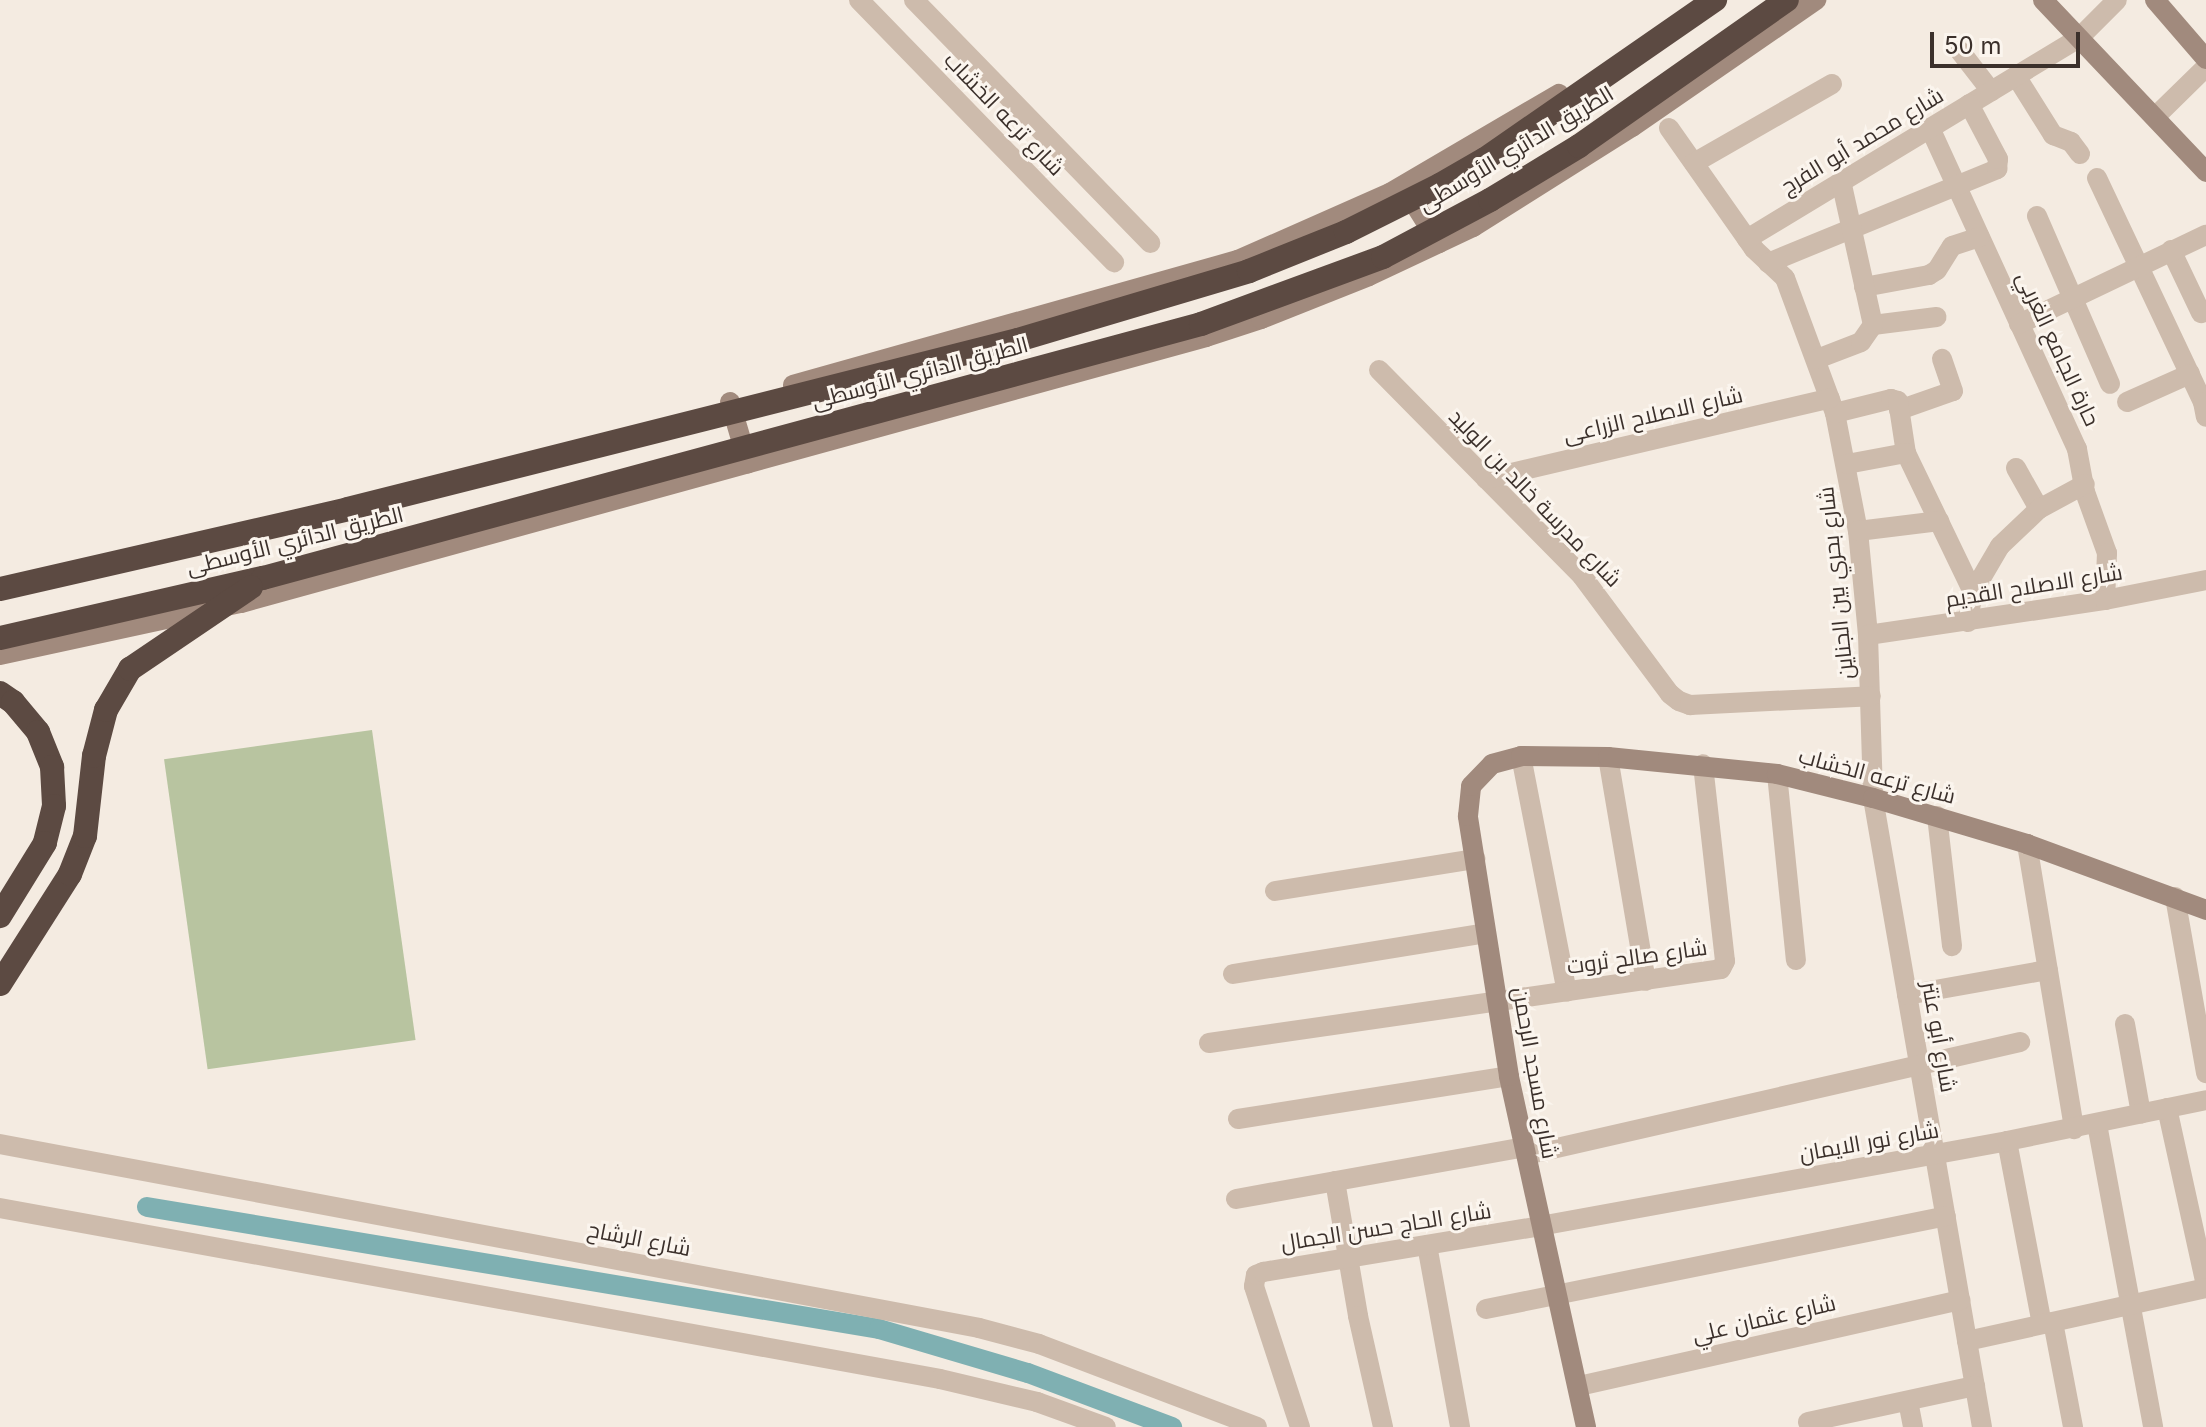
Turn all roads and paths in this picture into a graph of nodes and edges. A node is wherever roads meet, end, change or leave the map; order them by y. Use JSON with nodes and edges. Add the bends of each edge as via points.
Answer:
{"nodes":[{"id":1,"x":859,"y":0,"type":"edge"},
{"id":2,"x":914,"y":0,"type":"edge"},
{"id":3,"x":1698,"y":0,"type":"edge"},
{"id":4,"x":1715,"y":0,"type":"edge"},
{"id":5,"x":1787,"y":0,"type":"edge"},
{"id":6,"x":1816,"y":0,"type":"edge"},
{"id":7,"x":2043,"y":0,"type":"edge"},
{"id":8,"x":2117,"y":0,"type":"edge"},
{"id":9,"x":2155,"y":0,"type":"edge"},
{"id":10,"x":2080,"y":37,"type":"junction"},
{"id":11,"x":1960,"y":51,"type":"dead end"},
{"id":12,"x":2206,"y":59,"type":"edge"},
{"id":13,"x":2206,"y":67,"type":"edge"},
{"id":14,"x":2016,"y":76,"type":"junction"},
{"id":15,"x":1832,"y":84,"type":"dead end"},
{"id":16,"x":1991,"y":91,"type":"junction"},
{"id":17,"x":1969,"y":104,"type":"junction"},
{"id":18,"x":2155,"y":117,"type":"junction"},
{"id":19,"x":1669,"y":128,"type":"dead end"},
{"id":20,"x":1930,"y":128,"type":"junction"},
{"id":21,"x":2080,"y":154,"type":"dead end"},
{"id":22,"x":1694,"y":163,"type":"junction"},
{"id":23,"x":2206,"y":172,"type":"edge"},
{"id":24,"x":2097,"y":178,"type":"dead end"},
{"id":25,"x":1841,"y":181,"type":"junction"},
{"id":26,"x":1403,"y":186,"type":"junction"},
{"id":27,"x":1956,"y":186,"type":"junction"},
{"id":28,"x":2037,"y":216,"type":"dead end"},
{"id":29,"x":1852,"y":229,"type":"junction"},
{"id":30,"x":2206,"y":235,"type":"edge"},
{"id":31,"x":1980,"y":237,"type":"junction"},
{"id":32,"x":1747,"y":239,"type":"junction"},
{"id":33,"x":1150,"y":243,"type":"dead end"},
{"id":34,"x":1439,"y":243,"type":"junction"},
{"id":35,"x":2171,"y":250,"type":"junction"},
{"id":36,"x":1114,"y":262,"type":"dead end"},
{"id":37,"x":1768,"y":263,"type":"junction"},
{"id":38,"x":2138,"y":265,"type":"junction"},
{"id":39,"x":1864,"y":287,"type":"junction"},
{"id":40,"x":2073,"y":297,"type":"junction"},
{"id":41,"x":2201,"y":313,"type":"dead end"},
{"id":42,"x":1936,"y":317,"type":"dead end"},
{"id":43,"x":2019,"y":324,"type":"junction"},
{"id":44,"x":1873,"y":325,"type":"junction"},
{"id":45,"x":1817,"y":359,"type":"junction"},
{"id":46,"x":1942,"y":359,"type":"dead end"},
{"id":47,"x":1379,"y":370,"type":"dead end"},
{"id":48,"x":2190,"y":374,"type":"junction"},
{"id":49,"x":2110,"y":384,"type":"dead end"},
{"id":50,"x":730,"y":402,"type":"junction"},
{"id":51,"x":2127,"y":402,"type":"dead end"},
{"id":52,"x":1833,"y":406,"type":"junction"},
{"id":53,"x":2205,"y":406,"type":"edge"},
{"id":54,"x":1899,"y":410,"type":"junction"},
{"id":55,"x":1906,"y":453,"type":"junction"},
{"id":56,"x":748,"y":463,"type":"junction"},
{"id":57,"x":1847,"y":464,"type":"junction"},
{"id":58,"x":2016,"y":468,"type":"dead end"},
{"id":59,"x":1486,"y":479,"type":"junction"},
{"id":60,"x":2085,"y":484,"type":"junction"},
{"id":61,"x":2039,"y":509,"type":"junction"},
{"id":62,"x":1939,"y":521,"type":"junction"},
{"id":63,"x":1858,"y":531,"type":"junction"},
{"id":64,"x":263,"y":578,"type":"junction"},
{"id":65,"x":2206,"y":580,"type":"edge"},
{"id":66,"x":0,"y":587,"type":"edge"},
{"id":67,"x":1973,"y":592,"type":"junction"},
{"id":68,"x":2105,"y":600,"type":"junction"},
{"id":69,"x":1968,"y":622,"type":"junction"},
{"id":70,"x":1868,"y":635,"type":"junction"},
{"id":71,"x":0,"y":638,"type":"edge"},
{"id":72,"x":0,"y":655,"type":"edge"},
{"id":73,"x":0,"y":693,"type":"edge"},
{"id":74,"x":1871,"y":696,"type":"junction"},
{"id":75,"x":1521,"y":756,"type":"junction"},
{"id":76,"x":1608,"y":757,"type":"junction"},
{"id":77,"x":1703,"y":764,"type":"junction"},
{"id":78,"x":1777,"y":774,"type":"junction"},
{"id":79,"x":1873,"y":798,"type":"junction"},
{"id":80,"x":1937,"y":816,"type":"junction"},
{"id":81,"x":2027,"y":844,"type":"junction"},
{"id":82,"x":1475,"y":859,"type":"junction"},
{"id":83,"x":1275,"y":891,"type":"dead end"},
{"id":84,"x":2175,"y":897,"type":"junction"},
{"id":85,"x":2206,"y":910,"type":"edge"},
{"id":86,"x":0,"y":916,"type":"edge"},
{"id":87,"x":1486,"y":933,"type":"junction"},
{"id":88,"x":1952,"y":946,"type":"dead end"},
{"id":89,"x":1796,"y":960,"type":"dead end"},
{"id":90,"x":2048,"y":970,"type":"junction"},
{"id":91,"x":1233,"y":974,"type":"dead end"},
{"id":92,"x":1646,"y":981,"type":"junction"},
{"id":93,"x":0,"y":984,"type":"edge"},
{"id":94,"x":1567,"y":992,"type":"junction"},
{"id":95,"x":1907,"y":995,"type":"junction"},
{"id":96,"x":1497,"y":1002,"type":"junction"},
{"id":97,"x":2125,"y":1024,"type":"dead end"},
{"id":98,"x":2020,"y":1042,"type":"dead end"},
{"id":99,"x":1209,"y":1043,"type":"dead end"},
{"id":100,"x":1920,"y":1065,"type":"junction"},
{"id":101,"x":2206,"y":1073,"type":"edge"},
{"id":102,"x":1509,"y":1076,"type":"junction"},
{"id":103,"x":2206,"y":1100,"type":"edge"},
{"id":104,"x":2167,"y":1108,"type":"junction"},
{"id":105,"x":2141,"y":1114,"type":"junction"},
{"id":106,"x":1238,"y":1119,"type":"dead end"},
{"id":107,"x":2097,"y":1124,"type":"junction"},
{"id":108,"x":2074,"y":1129,"type":"junction"},
{"id":109,"x":2007,"y":1141,"type":"junction"},
{"id":110,"x":0,"y":1144,"type":"edge"},
{"id":111,"x":1525,"y":1151,"type":"junction"},
{"id":112,"x":1935,"y":1154,"type":"junction"},
{"id":113,"x":1335,"y":1181,"type":"junction"},
{"id":114,"x":1236,"y":1199,"type":"dead end"},
{"id":115,"x":0,"y":1208,"type":"edge"},
{"id":116,"x":1946,"y":1216,"type":"junction"},
{"id":117,"x":1540,"y":1226,"type":"junction"},
{"id":118,"x":1427,"y":1245,"type":"junction"},
{"id":119,"x":1348,"y":1258,"type":"junction"},
{"id":120,"x":2206,"y":1286,"type":"edge"},
{"id":121,"x":1557,"y":1295,"type":"junction"},
{"id":122,"x":1960,"y":1300,"type":"junction"},
{"id":123,"x":2131,"y":1304,"type":"junction"},
{"id":124,"x":1486,"y":1309,"type":"dead end"},
{"id":125,"x":2047,"y":1323,"type":"junction"},
{"id":126,"x":1967,"y":1341,"type":"junction"},
{"id":127,"x":1579,"y":1386,"type":"junction"},
{"id":128,"x":1975,"y":1386,"type":"junction"},
{"id":129,"x":1908,"y":1401,"type":"junction"},
{"id":130,"x":1808,"y":1422,"type":"dead end"},
{"id":131,"x":1834,"y":1422,"type":"edge"},
{"id":132,"x":1106,"y":1427,"type":"edge"},
{"id":133,"x":1257,"y":1427,"type":"edge"},
{"id":134,"x":1300,"y":1427,"type":"edge"},
{"id":135,"x":1383,"y":1427,"type":"edge"},
{"id":136,"x":1460,"y":1427,"type":"edge"},
{"id":137,"x":1586,"y":1427,"type":"edge"},
{"id":138,"x":1913,"y":1427,"type":"edge"},
{"id":139,"x":1982,"y":1427,"type":"edge"},
{"id":140,"x":2073,"y":1427,"type":"edge"},
{"id":141,"x":2153,"y":1427,"type":"edge"}],
"edges":[{"from":1,"to":36,"type":"street","name":"شارع ترعه الخشاب"},
{"from":2,"to":33,"type":"street","name":"شارع ترعه الخشاب"},
{"from":3,"to":26,"type":"street","via":[[1521,119]]},
{"from":4,"to":66,"type":"highway","name":"الطريق الدائري الأوسطى","bridge":true,"via":[[1451,179],[1346,232],[1249,271],[1018,340],[348,509]]},
{"from":5,"to":64,"type":"highway","name":"الطريق الدائري الأوسطى","bridge":true,"via":[[1579,146],[1383,257],[1201,324]]},
{"from":6,"to":34,"type":"street","via":[[1610,141]]},
{"from":7,"to":10,"type":"street"},
{"from":8,"to":10,"type":"street","name":"شارع محمد أبو الفرج"},
{"from":9,"to":12,"type":"street"},
{"from":10,"to":14,"type":"street","name":"شارع محمد أبو الفرج"},
{"from":10,"to":18,"type":"street"},
{"from":11,"to":16,"type":"street"},
{"from":13,"to":18,"type":"street"},
{"from":14,"to":16,"type":"street","name":"شارع محمد أبو الفرج"},
{"from":14,"to":21,"type":"street","via":[[2053,135],[2071,142]]},
{"from":15,"to":22,"type":"street"},
{"from":16,"to":17,"type":"street","name":"شارع محمد أبو الفرج"},
{"from":17,"to":20,"type":"street","name":"شارع محمد أبو الفرج"},
{"from":17,"to":27,"type":"street","via":[[1999,163],[1997,169]]},
{"from":18,"to":23,"type":"street"},
{"from":19,"to":22,"type":"street","name":"شارع بحري بين الجناين"},
{"from":20,"to":25,"type":"street","name":"شارع محمد أبو الفرج"},
{"from":20,"to":27,"type":"street","name":"حارة الجامع الغربي"},
{"from":22,"to":32,"type":"street","name":"شارع بحري بين الجناين"},
{"from":24,"to":38,"type":"street"},
{"from":25,"to":29,"type":"street"},
{"from":25,"to":32,"type":"street","name":"شارع محمد أبو الفرج"},
{"from":26,"to":34,"type":"street"},
{"from":26,"to":50,"type":"street","via":[[1293,239],[1183,279]]},
{"from":27,"to":29,"type":"street"},
{"from":27,"to":31,"type":"street","name":"حارة الجامع الغربي"},
{"from":28,"to":40,"type":"street"},
{"from":29,"to":37,"type":"street"},
{"from":29,"to":39,"type":"street"},
{"from":30,"to":35,"type":"street"},
{"from":31,"to":39,"type":"street","via":[[1952,246],[1929,275]]},
{"from":31,"to":43,"type":"street","name":"حارة الجامع الغربي"},
{"from":32,"to":37,"type":"street","name":"شارع بحري بين الجناين"},
{"from":34,"to":56,"type":"street","via":[[1329,293],[1206,337]]},
{"from":35,"to":38,"type":"street"},
{"from":35,"to":41,"type":"street"},
{"from":37,"to":45,"type":"street","name":"شارع بحري بين الجناين","via":[[1792,288]]},
{"from":38,"to":40,"type":"street"},
{"from":38,"to":48,"type":"street"},
{"from":39,"to":44,"type":"street"},
{"from":40,"to":43,"type":"street"},
{"from":40,"to":49,"type":"street"},
{"from":42,"to":44,"type":"street"},
{"from":43,"to":60,"type":"street","name":"حارة الجامع الغربي","via":[[2077,449]]},
{"from":44,"to":45,"type":"street","via":[[1861,342]]},
{"from":45,"to":52,"type":"street","name":"شارع بحري بين الجناين"},
{"from":46,"to":54,"type":"street","via":[[1953,391]]},
{"from":47,"to":59,"type":"street","name":"شارع مدرسة خالد بن الوليد"},
{"from":48,"to":51,"type":"street"},
{"from":48,"to":53,"type":"street"},
{"from":50,"to":56,"type":"street"},
{"from":50,"to":66,"type":"street"},
{"from":52,"to":54,"type":"street","name":"شارع الاصلاح الزراعى","via":[[1893,399]]},
{"from":52,"to":57,"type":"street","name":"شارع بحري بين الجناين"},
{"from":52,"to":59,"type":"street","name":"شارع الاصلاح الزراعى"},
{"from":54,"to":55,"type":"street"},
{"from":55,"to":57,"type":"street"},
{"from":55,"to":62,"type":"street"},
{"from":56,"to":72,"type":"street","via":[[241,603]]},
{"from":57,"to":63,"type":"street","name":"شارع بحري بين الجناين"},
{"from":58,"to":61,"type":"street"},
{"from":59,"to":74,"type":"street","name":"شارع مدرسة خالد بن الوليد","via":[[1582,576],[1679,701],[1690,705]]},
{"from":60,"to":61,"type":"street"},
{"from":60,"to":68,"type":"street","name":"حارة الجامع الغربي","via":[[2107,553]]},
{"from":61,"to":67,"type":"street","via":[[2000,546]]},
{"from":62,"to":63,"type":"street"},
{"from":62,"to":67,"type":"street"},
{"from":63,"to":70,"type":"street","name":"شارع بحري بين الجناين"},
{"from":64,"to":71,"type":"highway","name":"الطريق الدائري الأوسطى","bridge":true},
{"from":64,"to":93,"type":"highway","bridge":true,"via":[[130,669],[106,710],[94,756],[85,836],[70,874]]},
{"from":65,"to":68,"type":"street","name":"شارع الاصلاح القديم"},
{"from":67,"to":69,"type":"street"},
{"from":68,"to":69,"type":"street","name":"شارع الاصلاح القديم"},
{"from":69,"to":70,"type":"street","name":"شارع الاصلاح القديم"},
{"from":70,"to":74,"type":"street","name":"شارع بحري بين الجناين"},
{"from":73,"to":86,"type":"highway","via":[[38,732],[52,767],[54,806],[45,843]]},
{"from":74,"to":79,"type":"street","name":"شارع بحري بين الجناين"},
{"from":75,"to":76,"type":"street","name":"شارع ترعه الخشاب"},
{"from":75,"to":82,"type":"street","name":"شارع مسجد الرحمن","via":[[1492,764],[1471,786],[1468,816]]},
{"from":75,"to":94,"type":"street"},
{"from":76,"to":77,"type":"street","name":"شارع ترعه الخشاب"},
{"from":76,"to":92,"type":"street"},
{"from":77,"to":78,"type":"street","name":"شارع ترعه الخشاب"},
{"from":77,"to":92,"type":"street","name":"شارع صالح ثروت","via":[[1725,964],[1715,971]]},
{"from":78,"to":79,"type":"street","name":"شارع ترعه الخشاب"},
{"from":78,"to":89,"type":"street"},
{"from":79,"to":80,"type":"street","name":"شارع ترعه الخشاب"},
{"from":79,"to":95,"type":"street","name":"شارع أبو عنتر"},
{"from":80,"to":81,"type":"street","name":"شارع ترعه الخشاب"},
{"from":80,"to":88,"type":"street"},
{"from":81,"to":84,"type":"street","name":"شارع ترعه الخشاب"},
{"from":81,"to":90,"type":"street"},
{"from":82,"to":83,"type":"street"},
{"from":82,"to":87,"type":"street","name":"شارع مسجد الرحمن"},
{"from":84,"to":85,"type":"street","name":"شارع ترعه الخشاب"},
{"from":84,"to":101,"type":"street"},
{"from":87,"to":91,"type":"street"},
{"from":87,"to":96,"type":"street","name":"شارع مسجد الرحمن"},
{"from":90,"to":95,"type":"street"},
{"from":90,"to":108,"type":"street"},
{"from":92,"to":94,"type":"street","name":"شارع صالح ثروت"},
{"from":94,"to":96,"type":"street","name":"شارع صالح ثروت"},
{"from":95,"to":100,"type":"street","name":"شارع أبو عنتر"},
{"from":96,"to":99,"type":"street","name":"شارع صالح ثروت"},
{"from":96,"to":102,"type":"street","name":"شارع مسجد الرحمن"},
{"from":97,"to":105,"type":"street"},
{"from":98,"to":100,"type":"street"},
{"from":100,"to":111,"type":"street"},
{"from":100,"to":112,"type":"street","name":"شارع أبو عنتر"},
{"from":102,"to":106,"type":"street"},
{"from":102,"to":111,"type":"street","name":"شارع مسجد الرحمن"},
{"from":103,"to":104,"type":"street","name":"شارع نور الايمان"},
{"from":104,"to":105,"type":"street","name":"شارع نور الايمان"},
{"from":104,"to":120,"type":"street"},
{"from":105,"to":107,"type":"street","name":"شارع نور الايمان"},
{"from":107,"to":108,"type":"street","name":"شارع نور الايمان"},
{"from":107,"to":123,"type":"street"},
{"from":108,"to":109,"type":"street","name":"شارع نور الايمان"},
{"from":109,"to":112,"type":"street","name":"شارع نور الايمان"},
{"from":109,"to":125,"type":"street"},
{"from":110,"to":133,"type":"street","name":"شارع الرشاح","via":[[979,1328],[1039,1344]]},
{"from":111,"to":113,"type":"street"},
{"from":111,"to":117,"type":"street","name":"شارع مسجد الرحمن"},
{"from":112,"to":116,"type":"street","name":"شارع أبو عنتر"},
{"from":112,"to":117,"type":"street","name":"شارع نور الايمان"},
{"from":113,"to":114,"type":"street"},
{"from":113,"to":119,"type":"street"},
{"from":115,"to":132,"type":"street","via":[[940,1379],[1037,1402]]},
{"from":116,"to":121,"type":"street"},
{"from":116,"to":122,"type":"street","name":"شارع أبو عنتر"},
{"from":117,"to":118,"type":"street","name":"شارع الحاج حسن الجمال"},
{"from":117,"to":121,"type":"street","name":"شارع مسجد الرحمن"},
{"from":118,"to":119,"type":"street","name":"شارع الحاج حسن الجمال"},
{"from":118,"to":136,"type":"street"},
{"from":119,"to":134,"type":"street","name":"شارع الحاج حسن الجمال","via":[[1263,1272],[1254,1279]]},
{"from":119,"to":135,"type":"street"},
{"from":120,"to":123,"type":"street"},
{"from":121,"to":124,"type":"street"},
{"from":121,"to":127,"type":"street","name":"شارع مسجد الرحمن"},
{"from":122,"to":126,"type":"street","name":"شارع أبو عنتر"},
{"from":122,"to":127,"type":"street","name":"شارع عثمان علي"},
{"from":123,"to":125,"type":"street"},
{"from":123,"to":141,"type":"street"},
{"from":125,"to":126,"type":"street"},
{"from":125,"to":140,"type":"street"},
{"from":126,"to":128,"type":"street","name":"شارع أبو عنتر"},
{"from":127,"to":137,"type":"street","name":"شارع مسجد الرحمن"},
{"from":128,"to":129,"type":"street"},
{"from":128,"to":139,"type":"street","name":"شارع أبو عنتر"},
{"from":129,"to":131,"type":"street"},
{"from":129,"to":138,"type":"street"},
{"from":130,"to":131,"type":"street"}]}
